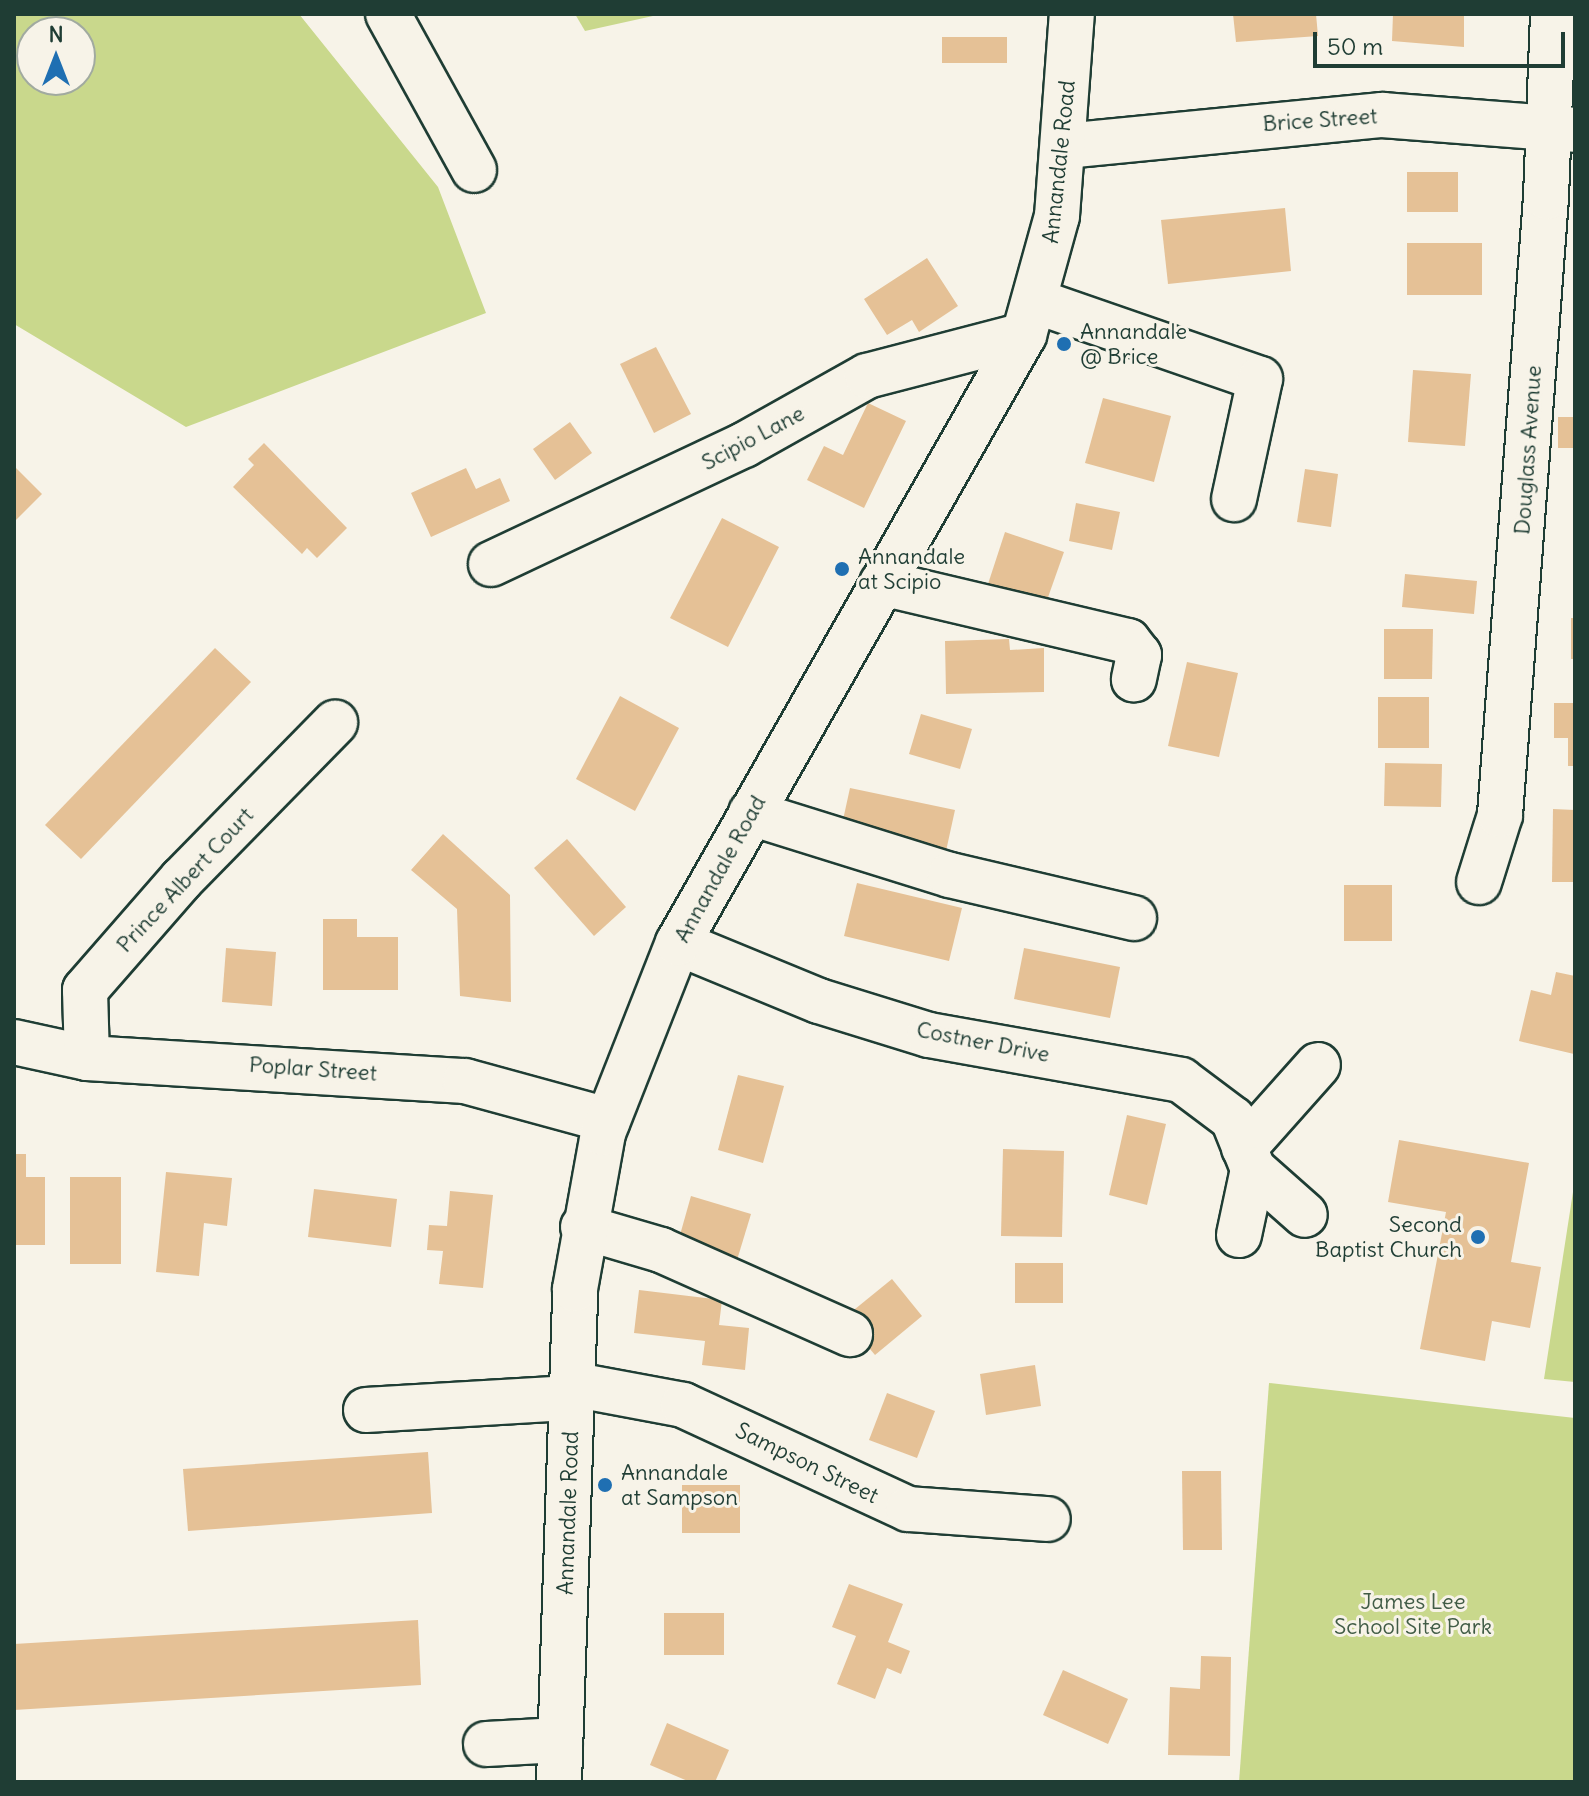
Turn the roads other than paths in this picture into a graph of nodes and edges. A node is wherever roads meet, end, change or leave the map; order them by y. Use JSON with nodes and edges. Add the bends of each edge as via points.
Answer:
{"nodes":[{"id":1,"x":388,"y":14,"type":"edge"},
{"id":2,"x":1072,"y":14,"type":"edge"},
{"id":3,"x":1553,"y":14,"type":"edge"},
{"id":4,"x":1561,"y":129,"type":"edge"},
{"id":5,"x":1065,"y":146,"type":"junction"},
{"id":6,"x":474,"y":170,"type":"dead end"},
{"id":7,"x":1030,"y":318,"type":"junction"},
{"id":8,"x":1234,"y":499,"type":"dead end"},
{"id":9,"x":491,"y":564,"type":"dead end"},
{"id":10,"x":882,"y":583,"type":"junction"},
{"id":11,"x":1134,"y":679,"type":"dead end"},
{"id":12,"x":335,"y":723,"type":"dead end"},
{"id":13,"x":751,"y":813,"type":"junction"},
{"id":14,"x":1479,"y":882,"type":"dead end"},
{"id":15,"x":1134,"y":918,"type":"dead end"},
{"id":16,"x":678,"y":943,"type":"junction"},
{"id":17,"x":14,"y":1042,"type":"edge"},
{"id":18,"x":87,"y":1058,"type":"junction"},
{"id":19,"x":1318,"y":1065,"type":"dead end"},
{"id":20,"x":608,"y":1120,"type":"junction"},
{"id":21,"x":1249,"y":1158,"type":"junction"},
{"id":22,"x":1305,"y":1215,"type":"dead end"},
{"id":23,"x":583,"y":1227,"type":"junction"},
{"id":24,"x":1239,"y":1235,"type":"dead end"},
{"id":25,"x":850,"y":1334,"type":"dead end"},
{"id":26,"x":571,"y":1391,"type":"junction"},
{"id":27,"x":366,"y":1410,"type":"dead end"},
{"id":28,"x":1048,"y":1519,"type":"dead end"},
{"id":29,"x":486,"y":1744,"type":"dead end"},
{"id":30,"x":560,"y":1761,"type":"edge"}],
"edges":[{"from":1,"to":6,"type":"street"},
{"from":2,"to":5,"type":"street","name":"Annandale Road"},
{"from":3,"to":4,"type":"street","name":"Douglass Avenue"},
{"from":4,"to":5,"type":"street","name":"Brice Street","via":[[1355,116]]},
{"from":4,"to":14,"type":"street","name":"Douglass Avenue","via":[[1500,815]]},
{"from":5,"to":7,"type":"street","name":"Annandale Road","via":[[1057,216]]},
{"from":7,"to":8,"type":"street","via":[[1260,379]]},
{"from":7,"to":9,"type":"street","name":"Scipio Lane","via":[[867,376],[744,445]]},
{"from":7,"to":10,"type":"street","name":"Annandale Road"},
{"from":10,"to":11,"type":"street","via":[[1128,641],[1139,655]]},
{"from":10,"to":13,"type":"street","name":"Annandale Road"},
{"from":12,"to":18,"type":"street","name":"Prince Albert Court","via":[[182,879],[85,990]]},
{"from":13,"to":15,"type":"street","via":[[950,875]]},
{"from":13,"to":16,"type":"street","name":"Annandale Road"},
{"from":16,"to":20,"type":"street","name":"Annandale Road"},
{"from":16,"to":21,"type":"street","name":"Costner Drive","via":[[819,1001],[929,1035],[1181,1080],[1233,1119]]},
{"from":17,"to":18,"type":"street","name":"Poplar Street"},
{"from":18,"to":20,"type":"street","name":"Poplar Street","via":[[465,1081]]},
{"from":19,"to":21,"type":"street"},
{"from":20,"to":23,"type":"street","name":"Annandale Road"},
{"from":21,"to":22,"type":"street"},
{"from":21,"to":24,"type":"street"},
{"from":23,"to":25,"type":"street","via":[[661,1250]]},
{"from":23,"to":26,"type":"street","name":"Annandale Road"},
{"from":26,"to":27,"type":"street","name":"Sampson Street"},
{"from":26,"to":28,"type":"street","name":"Sampson Street","via":[[683,1405],[908,1509]]},
{"from":26,"to":30,"type":"street","name":"Annandale Road"},
{"from":29,"to":30,"type":"street"}]}
